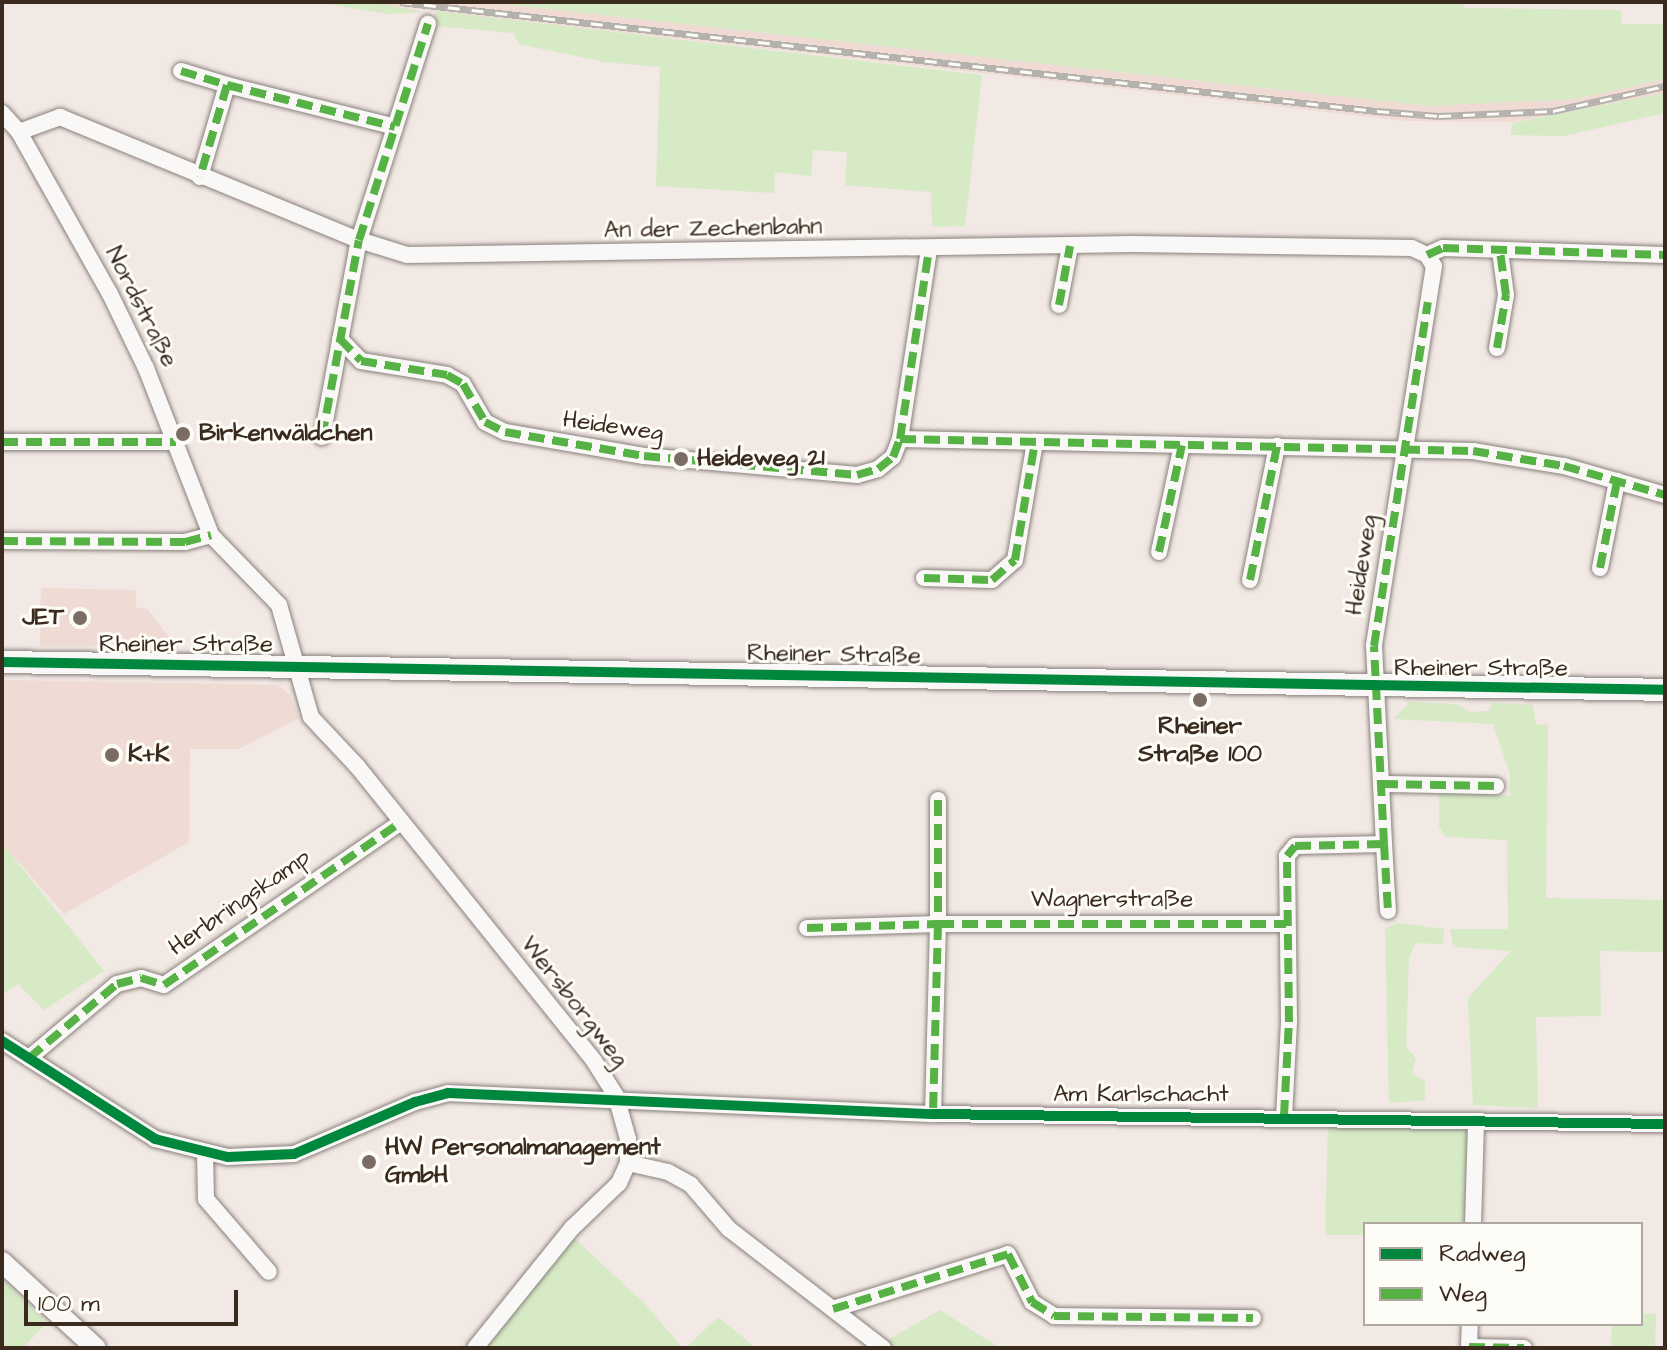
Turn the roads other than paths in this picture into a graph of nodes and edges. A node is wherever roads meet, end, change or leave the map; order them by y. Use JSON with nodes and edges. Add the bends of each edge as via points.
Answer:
{"nodes":[{"id":1,"x":428,"y":24,"type":"dead end"},
{"id":2,"x":181,"y":71,"type":"dead end"},
{"id":3,"x":227,"y":85,"type":"junction"},
{"id":4,"x":2,"y":113,"type":"edge"},
{"id":5,"x":395,"y":127,"type":"junction"},
{"id":6,"x":19,"y":132,"type":"junction"},
{"id":7,"x":200,"y":177,"type":"junction"},
{"id":8,"x":359,"y":240,"type":"junction"},
{"id":9,"x":1070,"y":246,"type":"junction"},
{"id":10,"x":929,"y":250,"type":"junction"},
{"id":11,"x":1500,"y":251,"type":"junction"},
{"id":12,"x":1427,"y":255,"type":"junction"},
{"id":13,"x":1665,"y":255,"type":"edge"},
{"id":14,"x":1059,"y":305,"type":"dead end"},
{"id":15,"x":340,"y":339,"type":"junction"},
{"id":16,"x":1497,"y":348,"type":"dead end"},
{"id":17,"x":322,"y":437,"type":"dead end"},
{"id":18,"x":900,"y":439,"type":"junction"},
{"id":19,"x":2,"y":442,"type":"edge"},
{"id":20,"x":176,"y":442,"type":"junction"},
{"id":21,"x":1035,"y":442,"type":"junction"},
{"id":22,"x":1182,"y":445,"type":"junction"},
{"id":23,"x":1277,"y":446,"type":"junction"},
{"id":24,"x":1403,"y":449,"type":"junction"},
{"id":25,"x":1617,"y":481,"type":"junction"},
{"id":26,"x":1665,"y":495,"type":"edge"},
{"id":27,"x":211,"y":535,"type":"junction"},
{"id":28,"x":2,"y":541,"type":"edge"},
{"id":29,"x":1159,"y":552,"type":"dead end"},
{"id":30,"x":1600,"y":568,"type":"dead end"},
{"id":31,"x":924,"y":578,"type":"dead end"},
{"id":32,"x":1250,"y":580,"type":"dead end"},
{"id":33,"x":2,"y":662,"type":"edge"},
{"id":34,"x":298,"y":666,"type":"junction"},
{"id":35,"x":1377,"y":689,"type":"junction"},
{"id":36,"x":1665,"y":690,"type":"edge"},
{"id":37,"x":1382,"y":784,"type":"junction"},
{"id":38,"x":1496,"y":786,"type":"dead end"},
{"id":39,"x":938,"y":800,"type":"dead end"},
{"id":40,"x":400,"y":823,"type":"junction"},
{"id":41,"x":1384,"y":844,"type":"junction"},
{"id":42,"x":1388,"y":911,"type":"dead end"},
{"id":43,"x":938,"y":924,"type":"junction"},
{"id":44,"x":1286,"y":924,"type":"junction"},
{"id":45,"x":807,"y":928,"type":"dead end"},
{"id":46,"x":2,"y":1041,"type":"edge"},
{"id":47,"x":29,"y":1058,"type":"junction"},
{"id":48,"x":616,"y":1096,"type":"junction"},
{"id":49,"x":933,"y":1114,"type":"junction"},
{"id":50,"x":1284,"y":1116,"type":"junction"},
{"id":51,"x":1476,"y":1121,"type":"junction"},
{"id":52,"x":1665,"y":1124,"type":"edge"},
{"id":53,"x":205,"y":1154,"type":"junction"},
{"id":54,"x":628,"y":1163,"type":"junction"},
{"id":55,"x":1473,"y":1222,"type":"edge"},
{"id":56,"x":2,"y":1262,"type":"edge"},
{"id":57,"x":269,"y":1272,"type":"dead end"},
{"id":58,"x":833,"y":1309,"type":"junction"},
{"id":59,"x":1253,"y":1318,"type":"dead end"},
{"id":60,"x":1470,"y":1326,"type":"edge"},
{"id":61,"x":1469,"y":1347,"type":"edge"},
{"id":62,"x":96,"y":1348,"type":"edge"},
{"id":63,"x":475,"y":1348,"type":"edge"},
{"id":64,"x":883,"y":1348,"type":"edge"},
{"id":65,"x":1524,"y":1348,"type":"edge"}],
"edges":[{"from":1,"to":5,"type":"street"},
{"from":2,"to":3,"type":"street"},
{"from":3,"to":5,"type":"street"},
{"from":3,"to":7,"type":"street"},
{"from":4,"to":6,"type":"street","name":"Nordstraße"},
{"from":5,"to":8,"type":"street"},
{"from":6,"to":7,"type":"street","name":"An der Zechenbahn","via":[[60,117]]},
{"from":6,"to":20,"type":"street","name":"Nordstraße","via":[[110,294]]},
{"from":7,"to":8,"type":"street","name":"An der Zechenbahn"},
{"from":8,"to":10,"type":"street","name":"An der Zechenbahn","via":[[407,255],[445,258]]},
{"from":8,"to":15,"type":"street"},
{"from":9,"to":10,"type":"street","name":"An der Zechenbahn"},
{"from":9,"to":12,"type":"street","name":"An der Zechenbahn","via":[[1412,248]]},
{"from":9,"to":14,"type":"street"},
{"from":10,"to":18,"type":"street","name":"Heideweg"},
{"from":11,"to":12,"type":"street","name":"An der Zechenbahn","via":[[1443,248]]},
{"from":11,"to":13,"type":"street","name":"An der Zechenbahn"},
{"from":11,"to":16,"type":"street","via":[[1506,295]]},
{"from":12,"to":24,"type":"street","name":"Heideweg","via":[[1434,266]]},
{"from":15,"to":17,"type":"street"},
{"from":15,"to":18,"type":"street","name":"Heideweg","via":[[361,361],[447,375],[463,384],[485,422],[558,445],[857,475],[878,469],[893,457]]},
{"from":18,"to":21,"type":"street"},
{"from":19,"to":20,"type":"street"},
{"from":20,"to":27,"type":"street","name":"Nordstraße"},
{"from":21,"to":22,"type":"street"},
{"from":21,"to":31,"type":"street","via":[[1015,560],[992,580]]},
{"from":22,"to":23,"type":"street"},
{"from":22,"to":29,"type":"street"},
{"from":23,"to":24,"type":"street"},
{"from":23,"to":32,"type":"street"},
{"from":24,"to":25,"type":"street","via":[[1517,456]]},
{"from":24,"to":35,"type":"street","name":"Heideweg","via":[[1374,646]]},
{"from":25,"to":26,"type":"street"},
{"from":25,"to":30,"type":"street"},
{"from":27,"to":28,"type":"street","via":[[185,542]]},
{"from":27,"to":34,"type":"street","name":"Nordstraße","via":[[279,605]]},
{"from":33,"to":34,"type":"main road","name":"Rheiner Straße"},
{"from":34,"to":35,"type":"main road","name":"Rheiner Straße"},
{"from":34,"to":40,"type":"street","name":"Wersborgweg","via":[[311,717]]},
{"from":35,"to":36,"type":"main road","name":"Rheiner Straße"},
{"from":35,"to":37,"type":"street"},
{"from":37,"to":38,"type":"street"},
{"from":37,"to":41,"type":"street"},
{"from":39,"to":43,"type":"street"},
{"from":40,"to":47,"type":"street","name":"Herbringskamp","via":[[164,985],[141,978],[117,984]]},
{"from":40,"to":48,"type":"street","name":"Wersborgweg","via":[[594,1061]]},
{"from":41,"to":42,"type":"street"},
{"from":41,"to":44,"type":"street","via":[[1289,849]]},
{"from":43,"to":44,"type":"street","name":"Wagnerstraße"},
{"from":43,"to":45,"type":"street","name":"Wagnerstraße"},
{"from":43,"to":49,"type":"street"},
{"from":44,"to":50,"type":"street","via":[[1289,1022]]},
{"from":46,"to":47,"type":"street","name":"Am Karlschacht"},
{"from":47,"to":53,"type":"street","name":"Am Karlschacht","via":[[155,1139]]},
{"from":48,"to":49,"type":"street","name":"Am Karlschacht"},
{"from":48,"to":53,"type":"street","name":"Am Karlschacht","via":[[448,1093],[294,1154]]},
{"from":48,"to":54,"type":"street","name":"Wersborgweg","via":[[625,1123]]},
{"from":49,"to":50,"type":"street","name":"Am Karlschacht"},
{"from":50,"to":51,"type":"street","name":"Am Karlschacht"},
{"from":51,"to":52,"type":"street","name":"Am Karlschacht"},
{"from":51,"to":55,"type":"street"},
{"from":53,"to":57,"type":"street","via":[[206,1199]]},
{"from":54,"to":58,"type":"street","via":[[668,1172],[691,1185],[729,1229]]},
{"from":54,"to":63,"type":"street","via":[[619,1183],[572,1228]]},
{"from":56,"to":62,"type":"street"},
{"from":58,"to":59,"type":"street","via":[[1008,1254],[1032,1302],[1054,1316]]},
{"from":58,"to":64,"type":"street"},
{"from":60,"to":61,"type":"street"},
{"from":61,"to":65,"type":"street"}]}
